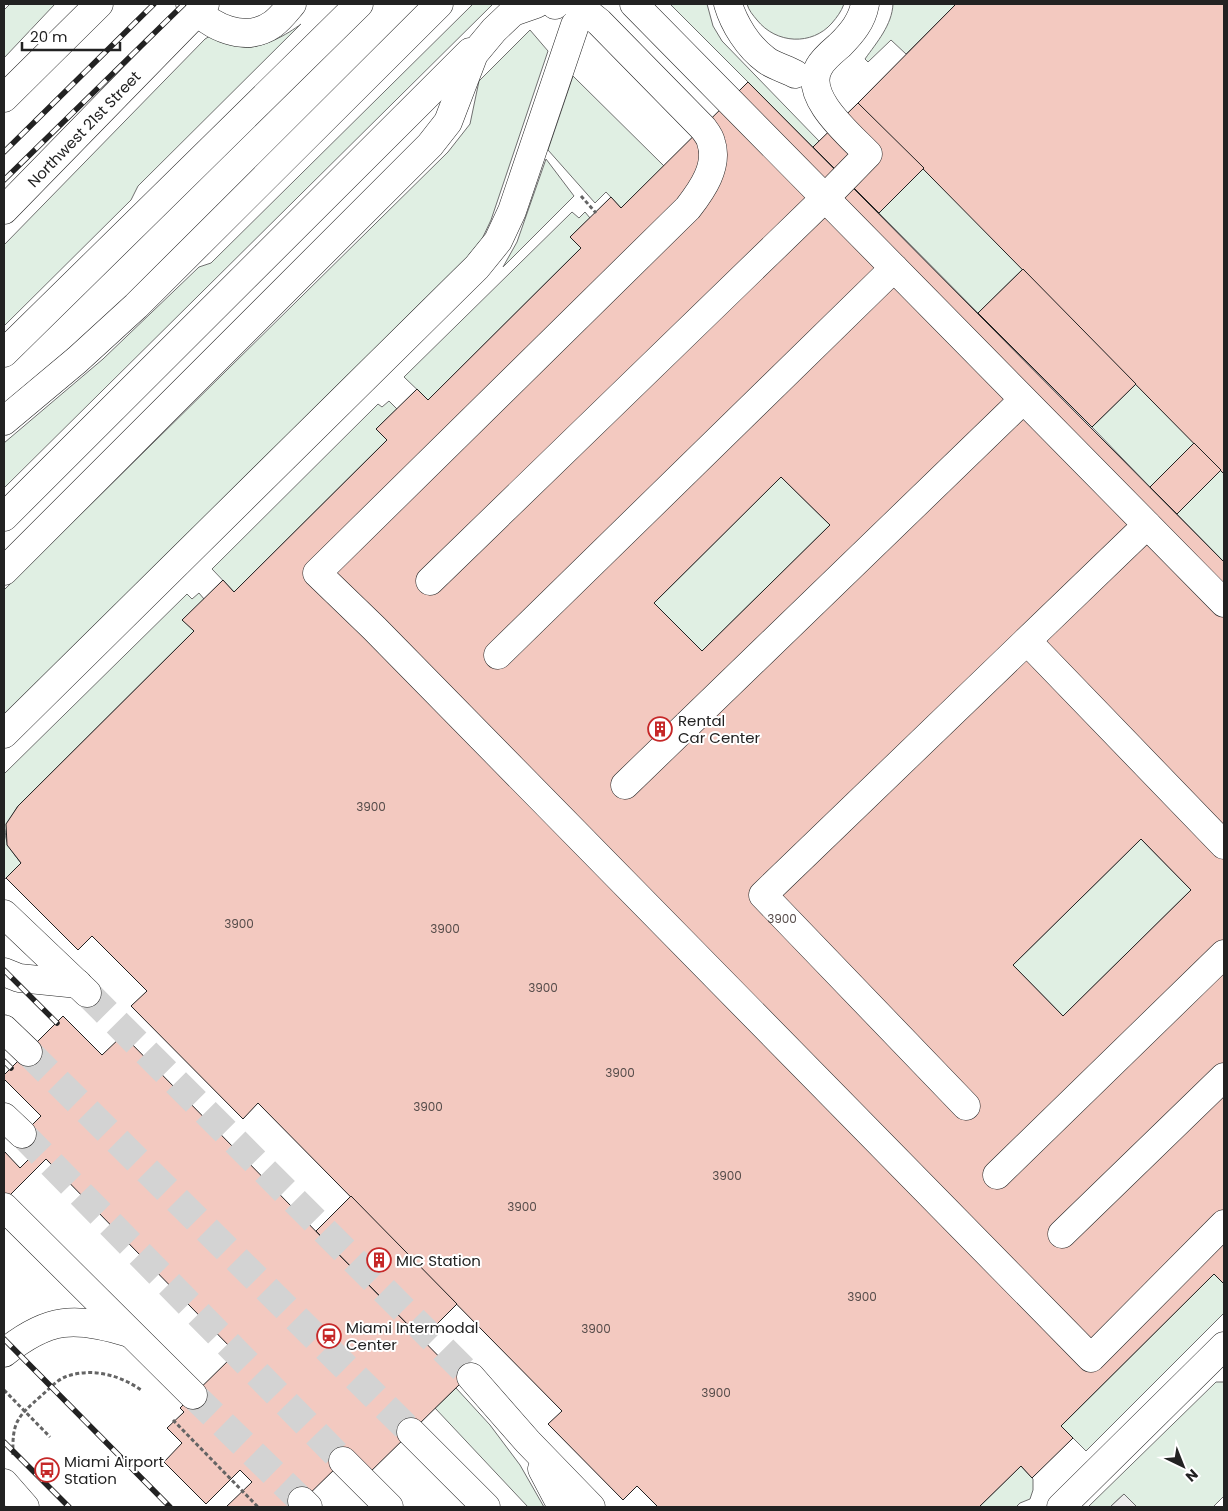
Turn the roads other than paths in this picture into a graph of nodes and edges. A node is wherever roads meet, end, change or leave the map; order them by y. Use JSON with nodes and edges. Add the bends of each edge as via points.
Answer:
{"nodes":[{"id":1,"x":99,"y":4,"type":"edge"},
{"id":2,"x":292,"y":4,"type":"edge"},
{"id":3,"x":359,"y":4,"type":"edge"},
{"id":4,"x":439,"y":4,"type":"edge"},
{"id":5,"x":522,"y":4,"type":"edge"},
{"id":6,"x":634,"y":4,"type":"edge"},
{"id":7,"x":728,"y":4,"type":"edge"},
{"id":8,"x":865,"y":4,"type":"edge"},
{"id":9,"x":198,"y":7,"type":"edge"},
{"id":10,"x":557,"y":7,"type":"edge"},
{"id":11,"x":795,"y":74,"type":"dead end"},
{"id":12,"x":4,"y":98,"type":"edge"},
{"id":13,"x":825,"y":198,"type":"junction"},
{"id":14,"x":4,"y":210,"type":"edge"},
{"id":15,"x":894,"y":268,"type":"junction"},
{"id":16,"x":4,"y":353,"type":"edge"},
{"id":17,"x":1024,"y":400,"type":"junction"},
{"id":18,"x":4,"y":421,"type":"edge"},
{"id":19,"x":4,"y":518,"type":"edge"},
{"id":20,"x":1147,"y":525,"type":"junction"},
{"id":21,"x":4,"y":571,"type":"edge"},
{"id":22,"x":430,"y":581,"type":"dead end"},
{"id":23,"x":1224,"y":603,"type":"edge"},
{"id":24,"x":1027,"y":640,"type":"junction"},
{"id":25,"x":498,"y":655,"type":"dead end"},
{"id":26,"x":4,"y":734,"type":"edge"},
{"id":27,"x":625,"y":785,"type":"dead end"},
{"id":28,"x":1224,"y":846,"type":"edge"},
{"id":29,"x":4,"y":914,"type":"edge"},
{"id":30,"x":1224,"y":954,"type":"edge"},
{"id":31,"x":4,"y":972,"type":"edge"},
{"id":32,"x":4,"y":1029,"type":"edge"},
{"id":33,"x":28,"y":1052,"type":"tunnel mouth"},
{"id":34,"x":1224,"y":1077,"type":"edge"},
{"id":35,"x":966,"y":1106,"type":"dead end"},
{"id":36,"x":997,"y":1175,"type":"dead end"},
{"id":37,"x":4,"y":1207,"type":"edge"},
{"id":38,"x":1224,"y":1224,"type":"edge"},
{"id":39,"x":1062,"y":1234,"type":"dead end"},
{"id":40,"x":133,"y":1334,"type":"junction"},
{"id":41,"x":1224,"y":1346,"type":"edge"},
{"id":42,"x":4,"y":1354,"type":"edge"},
{"id":43,"x":471,"y":1377,"type":"tunnel mouth"},
{"id":44,"x":193,"y":1395,"type":"tunnel mouth"},
{"id":45,"x":411,"y":1432,"type":"tunnel mouth"},
{"id":46,"x":528,"y":1442,"type":"junction"},
{"id":47,"x":343,"y":1461,"type":"tunnel mouth"},
{"id":48,"x":4,"y":1483,"type":"edge"},
{"id":49,"x":25,"y":1507,"type":"edge"},
{"id":50,"x":389,"y":1507,"type":"edge"},
{"id":51,"x":486,"y":1507,"type":"edge"},
{"id":52,"x":562,"y":1507,"type":"edge"},
{"id":53,"x":591,"y":1507,"type":"edge"},
{"id":54,"x":1062,"y":1507,"type":"edge"}],
"edges":[{"from":1,"to":12,"type":"main road"},
{"from":2,"to":9,"type":"main road","via":[[272,25],[242,34],[219,26]]},
{"from":3,"to":16,"type":"main road"},
{"from":4,"to":18,"type":"main road","via":[[136,306]]},
{"from":5,"to":19,"type":"main road"},
{"from":6,"to":13,"type":"main road"},
{"from":7,"to":11,"type":"main road","via":[[733,22],[766,60]]},
{"from":8,"to":13,"type":"main road","via":[[864,14],[852,34],[818,67],[815,83],[823,106],[868,154]]},
{"from":9,"to":14,"type":"main road","name":"Northwest 21st Street"},
{"from":10,"to":21,"type":"main road","via":[[513,12],[494,30],[474,54],[448,122],[430,146]]},
{"from":10,"to":26,"type":"main road","via":[[512,211],[498,241],[478,268]]},
{"from":10,"to":38,"type":"main road","via":[[580,6],[599,22],[697,133],[711,141],[711,169],[702,190],[688,208],[317,573],[1091,1358]]},
{"from":13,"to":15,"type":"main road"},
{"from":13,"to":22,"type":"main road"},
{"from":15,"to":17,"type":"main road"},
{"from":15,"to":25,"type":"main road"},
{"from":17,"to":20,"type":"main road"},
{"from":17,"to":27,"type":"main road"},
{"from":20,"to":23,"type":"main road"},
{"from":20,"to":24,"type":"main road"},
{"from":24,"to":28,"type":"main road"},
{"from":24,"to":35,"type":"main road","via":[[763,894]]},
{"from":29,"to":31,"type":"main road","via":[[82,989],[19,978]]},
{"from":30,"to":36,"type":"main road"},
{"from":32,"to":33,"type":"main road"},
{"from":34,"to":39,"type":"main road"},
{"from":37,"to":40,"type":"main road"},
{"from":40,"to":42,"type":"main road","via":[[88,1322],[50,1325],[34,1331]]},
{"from":40,"to":44,"type":"main road"},
{"from":41,"to":54,"type":"main road"},
{"from":43,"to":46,"type":"main road"},
{"from":45,"to":51,"type":"main road"},
{"from":46,"to":52,"type":"main road"},
{"from":46,"to":53,"type":"main road"},
{"from":47,"to":50,"type":"main road"},
{"from":48,"to":49,"type":"main road"}]}
